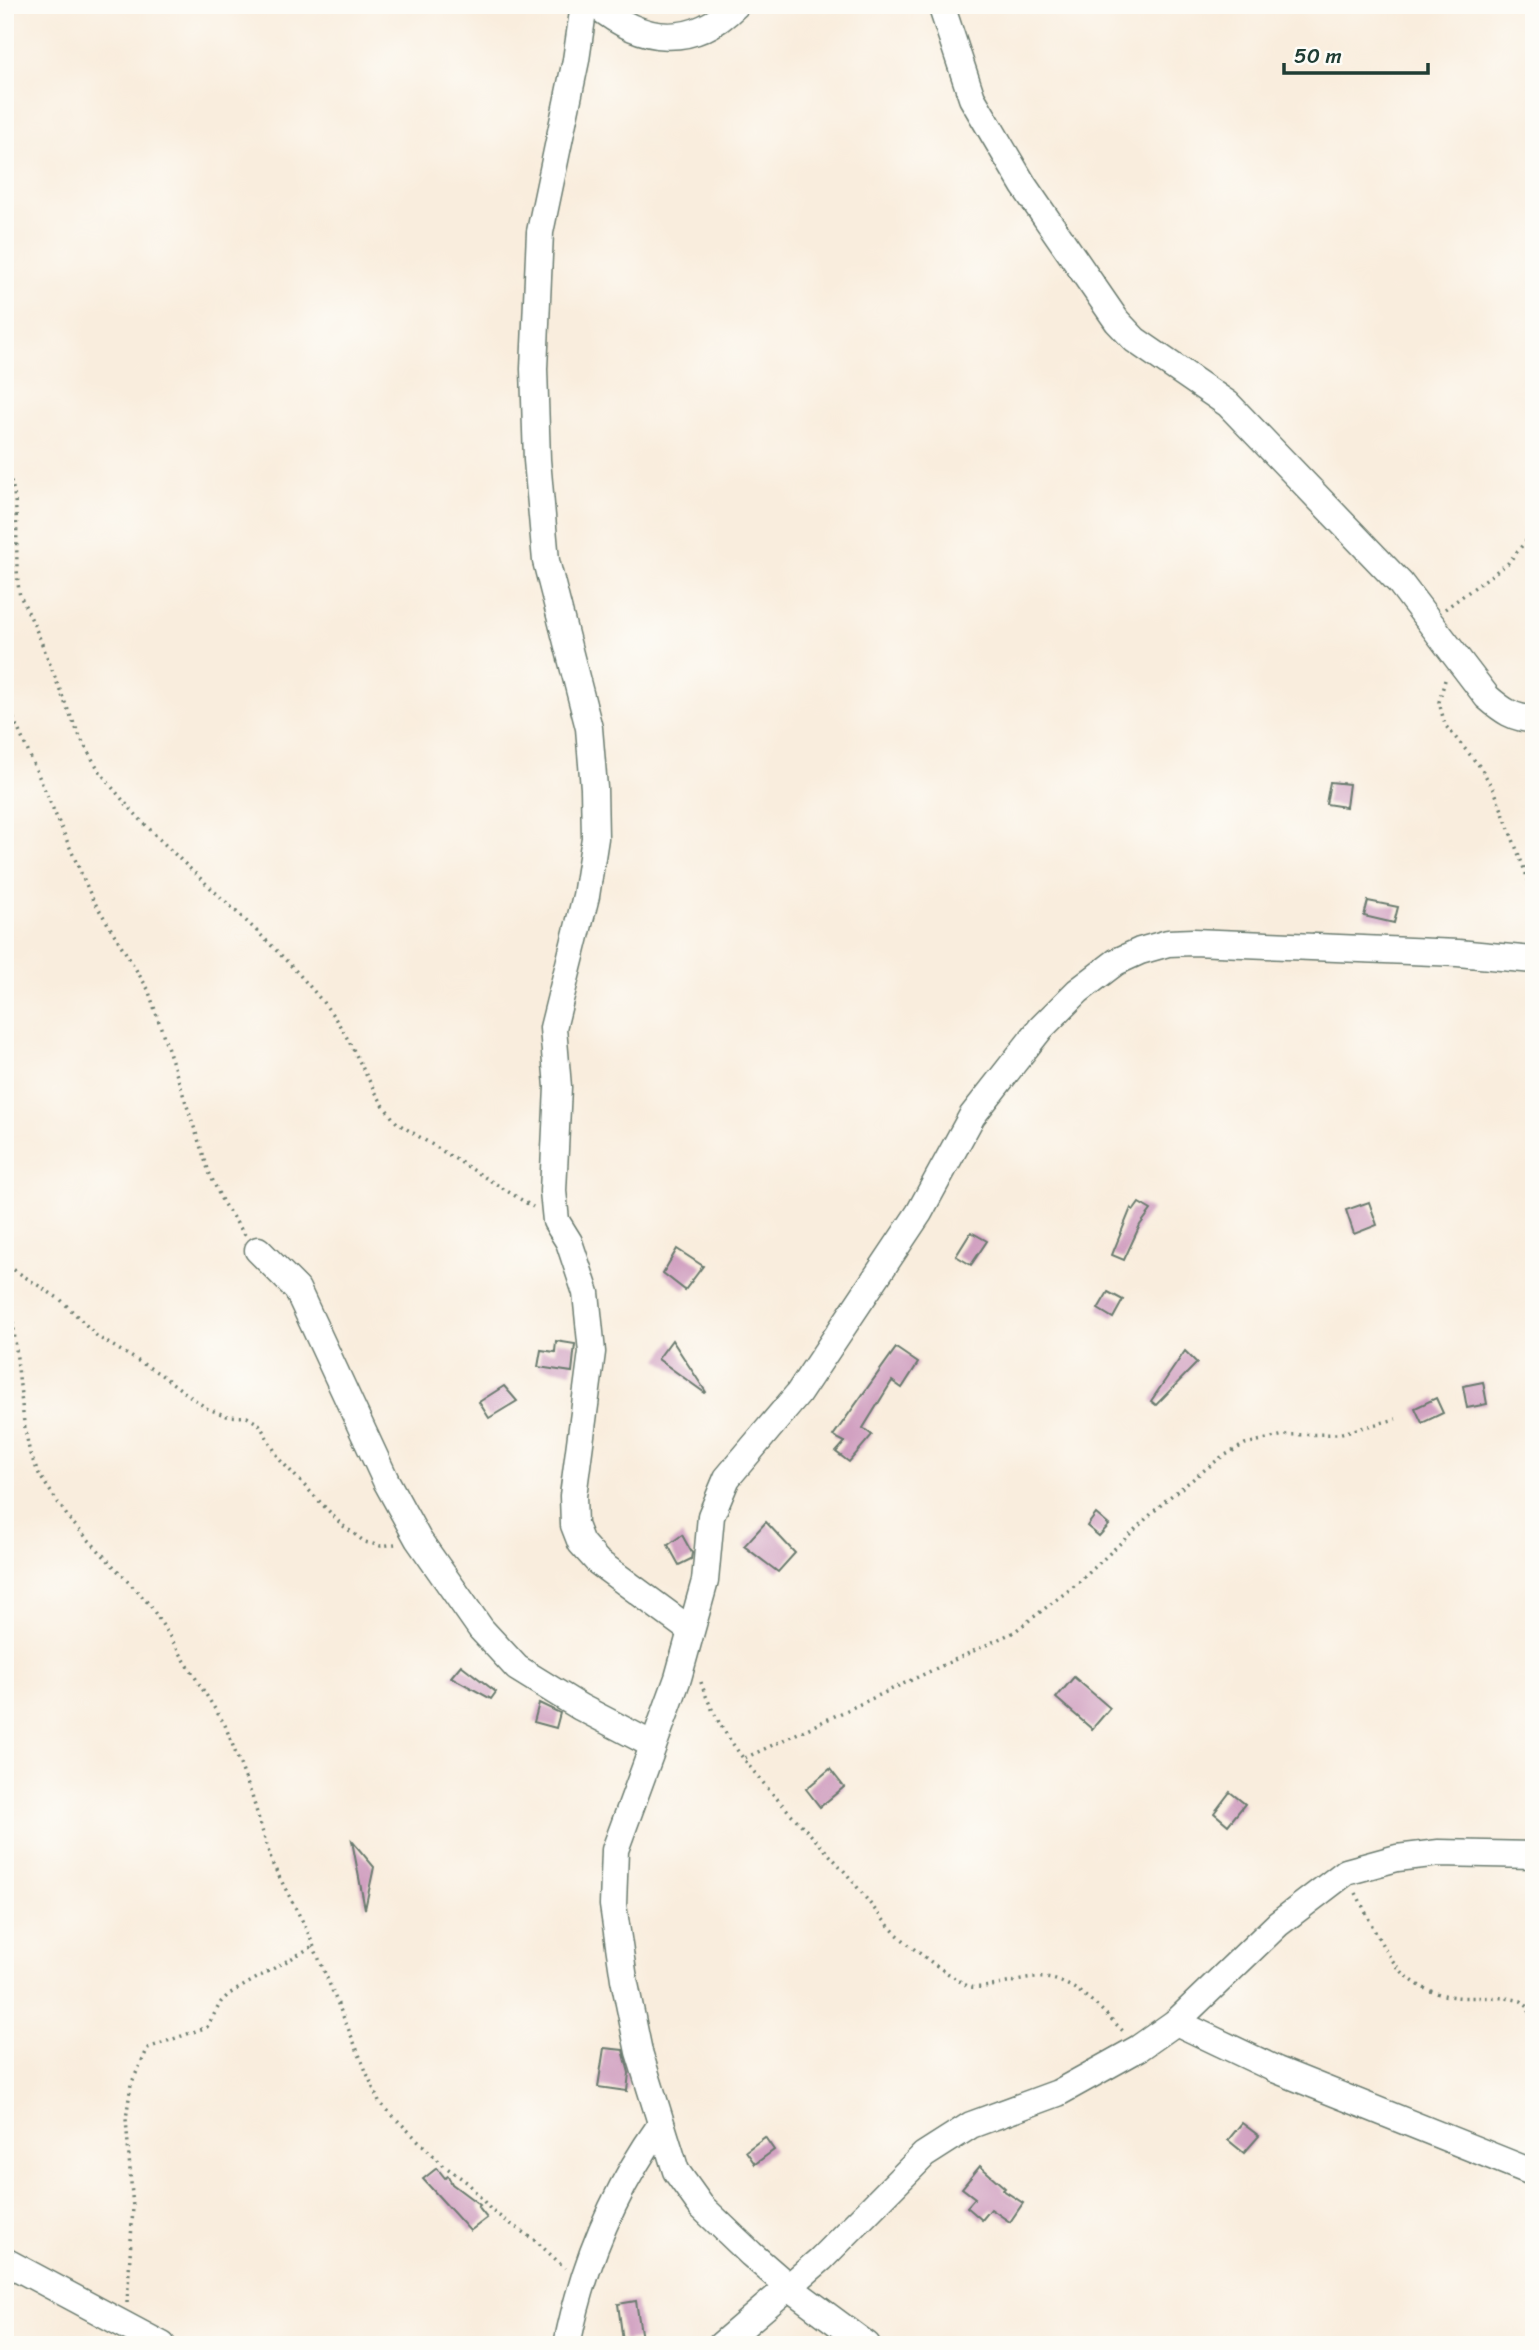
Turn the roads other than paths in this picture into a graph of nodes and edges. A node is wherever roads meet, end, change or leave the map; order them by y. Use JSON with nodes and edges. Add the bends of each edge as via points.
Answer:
{"nodes":[{"id":1,"x":584,"y":5,"type":"edge"},
{"id":2,"x":596,"y":5,"type":"edge"},
{"id":3,"x":736,"y":5,"type":"edge"},
{"id":4,"x":941,"y":5,"type":"edge"},
{"id":5,"x":1534,"y":719,"type":"edge"},
{"id":6,"x":1534,"y":961,"type":"edge"},
{"id":7,"x":258,"y":1250,"type":"road end"},
{"id":8,"x":690,"y":1630,"type":"junction"},
{"id":9,"x":653,"y":1745,"type":"junction"},
{"id":10,"x":1534,"y":1855,"type":"edge"},
{"id":11,"x":1176,"y":2022,"type":"junction"},
{"id":12,"x":660,"y":2126,"type":"junction"},
{"id":13,"x":1534,"y":2173,"type":"edge"},
{"id":14,"x":5,"y":2261,"type":"edge"},
{"id":15,"x":790,"y":2288,"type":"junction"},
{"id":16,"x":163,"y":2345,"type":"edge"},
{"id":17,"x":568,"y":2345,"type":"edge"},
{"id":18,"x":720,"y":2345,"type":"edge"},
{"id":19,"x":867,"y":2345,"type":"edge"}],
"edges":[{"from":1,"to":8,"type":"street","via":[[540,232],[534,369],[546,561],[589,728],[594,788],[595,838],[586,896],[553,1028],[558,1087],[553,1180],[556,1220],[569,1242],[590,1310],[591,1377],[573,1496],[574,1525],[581,1543],[598,1562]]},
{"from":2,"to":3,"type":"street","via":[[651,36],[703,29]]},
{"from":4,"to":5,"type":"street","via":[[972,98],[1024,186],[1117,321],[1135,340],[1228,404],[1400,583],[1488,697],[1503,711]]},
{"from":6,"to":8,"type":"street","via":[[1458,953],[1168,943],[1116,962],[1078,991],[1041,1028],[972,1116],[919,1213],[865,1296],[798,1394],[727,1478],[711,1516],[707,1573]]},
{"from":7,"to":9,"type":"street","via":[[297,1289],[386,1481],[418,1539],[481,1629],[517,1668]]},
{"from":8,"to":9,"type":"street"},
{"from":9,"to":12,"type":"street","via":[[617,1840],[612,1869],[613,1905],[639,2052]]},
{"from":10,"to":11,"type":"street","via":[[1439,1853],[1397,1858],[1346,1872],[1278,1924]]},
{"from":11,"to":13,"type":"street","via":[[1277,2070]]},
{"from":11,"to":15,"type":"street","via":[[1058,2093],[946,2138]]},
{"from":12,"to":15,"type":"street","via":[[676,2171],[701,2206]]},
{"from":12,"to":17,"type":"street","via":[[638,2157],[605,2221]]},
{"from":14,"to":16,"type":"street"},
{"from":15,"to":18,"type":"street"},
{"from":15,"to":19,"type":"street"}]}
